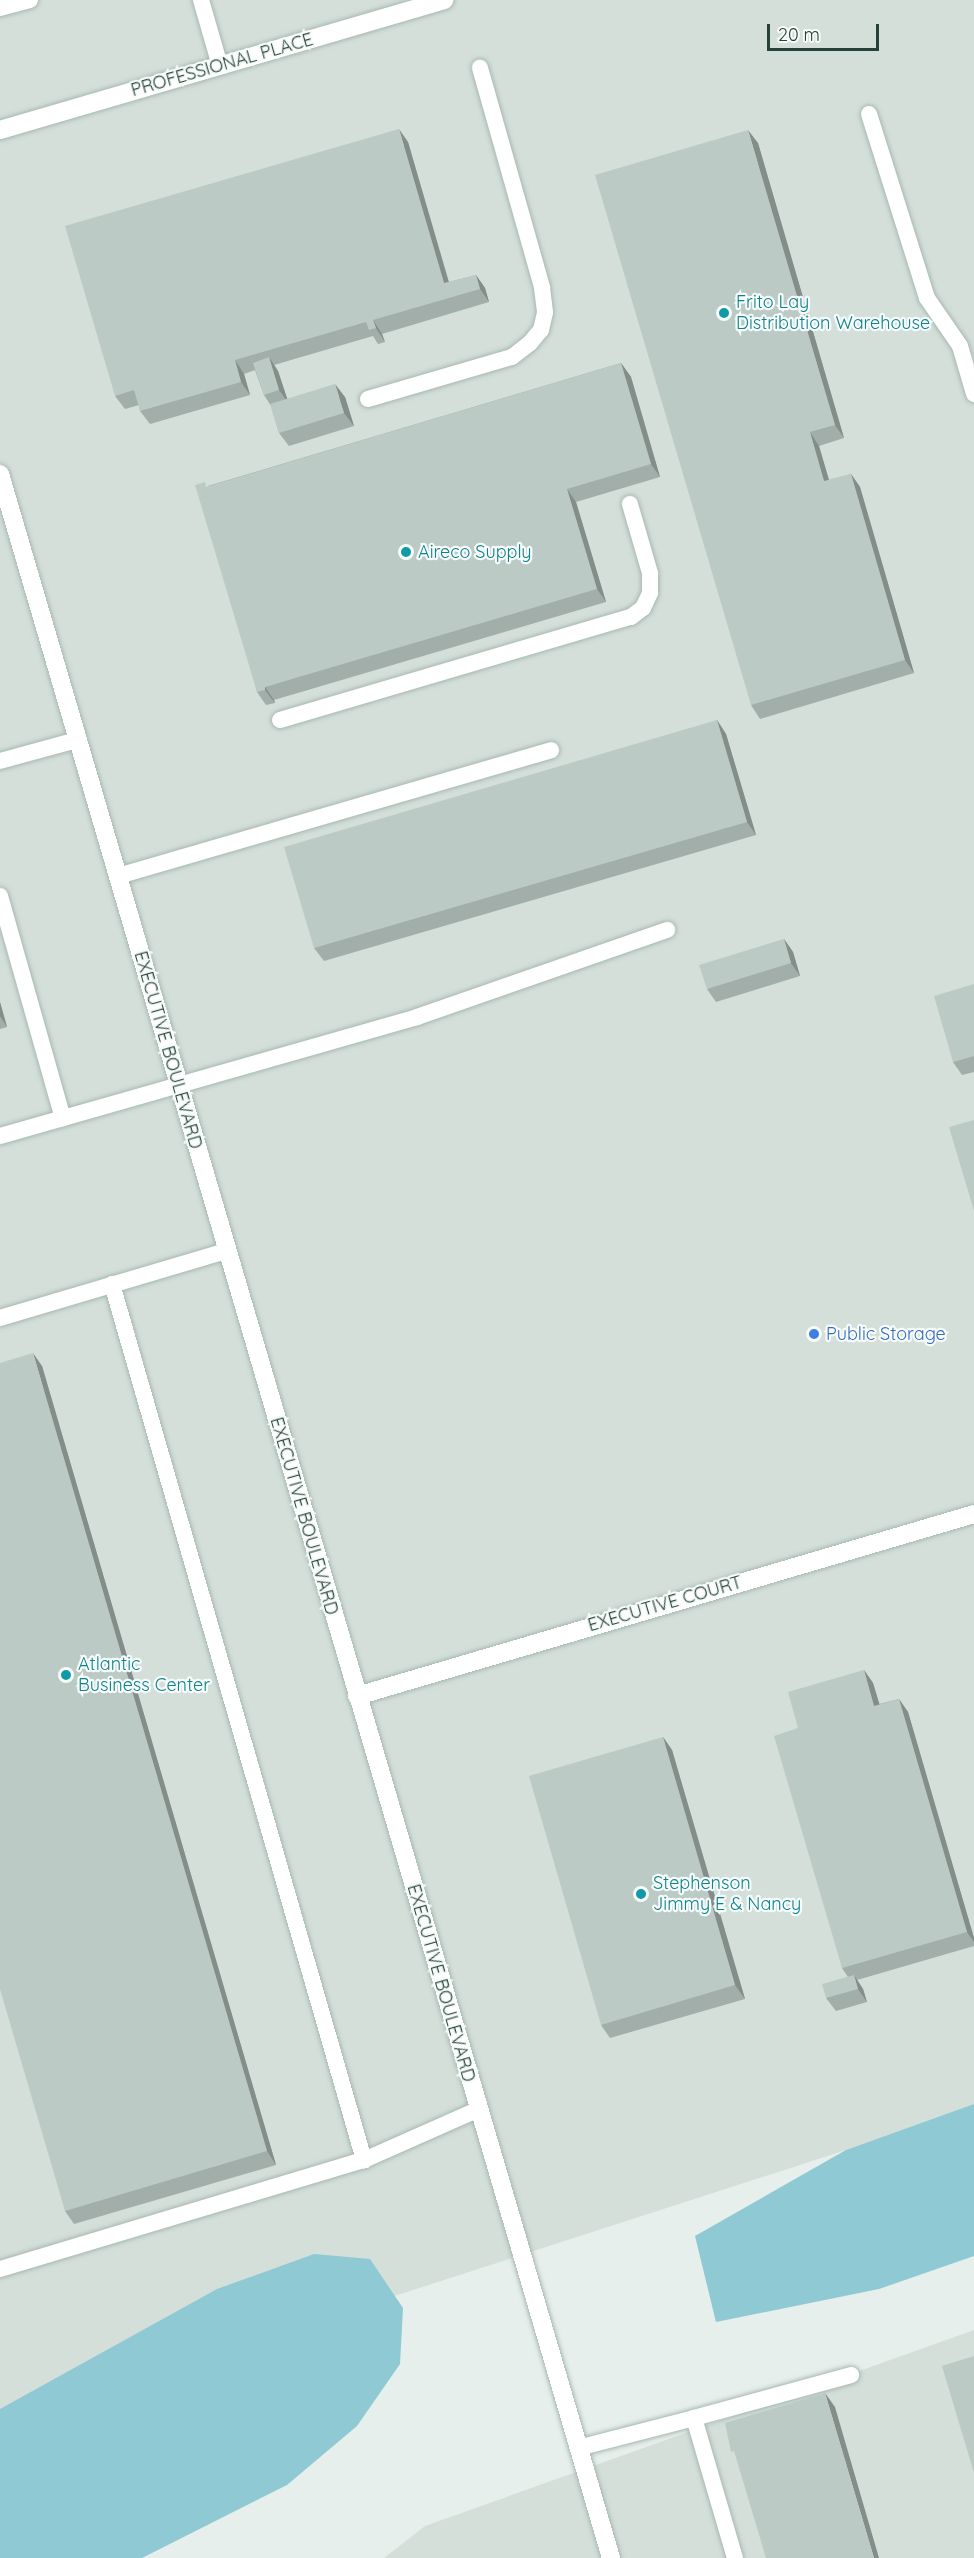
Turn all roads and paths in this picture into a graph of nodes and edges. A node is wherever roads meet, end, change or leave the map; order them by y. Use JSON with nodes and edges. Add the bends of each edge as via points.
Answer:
{"nodes":[{"id":1,"x":30,"y":0,"type":"edge"},
{"id":2,"x":201,"y":0,"type":"edge"},
{"id":3,"x":444,"y":0,"type":"edge"},
{"id":4,"x":0,"y":8,"type":"edge"},
{"id":5,"x":220,"y":66,"type":"junction"},
{"id":6,"x":480,"y":68,"type":"dead end"},
{"id":7,"x":869,"y":114,"type":"dead end"},
{"id":8,"x":0,"y":130,"type":"edge"},
{"id":9,"x":973,"y":387,"type":"edge"},
{"id":10,"x":368,"y":399,"type":"dead end"},
{"id":11,"x":0,"y":474,"type":"edge"},
{"id":12,"x":630,"y":504,"type":"dead end"},
{"id":13,"x":280,"y":720,"type":"dead end"},
{"id":14,"x":77,"y":740,"type":"junction"},
{"id":15,"x":551,"y":750,"type":"dead end"},
{"id":16,"x":0,"y":761,"type":"edge"},
{"id":17,"x":117,"y":876,"type":"junction"},
{"id":18,"x":0,"y":896,"type":"edge"},
{"id":19,"x":666,"y":930,"type":"dead end"},
{"id":20,"x":178,"y":1085,"type":"junction"},
{"id":21,"x":63,"y":1118,"type":"junction"},
{"id":22,"x":0,"y":1136,"type":"edge"},
{"id":23,"x":226,"y":1251,"type":"junction"},
{"id":24,"x":112,"y":1284,"type":"junction"},
{"id":25,"x":0,"y":1318,"type":"edge"},
{"id":26,"x":974,"y":1514,"type":"edge"},
{"id":27,"x":357,"y":1696,"type":"junction"},
{"id":28,"x":479,"y":2109,"type":"junction"},
{"id":29,"x":364,"y":2160,"type":"junction"},
{"id":30,"x":0,"y":2269,"type":"edge"},
{"id":31,"x":851,"y":2375,"type":"dead end"},
{"id":32,"x":694,"y":2418,"type":"junction"},
{"id":33,"x":578,"y":2448,"type":"junction"},
{"id":34,"x":611,"y":2558,"type":"edge"},
{"id":35,"x":735,"y":2558,"type":"edge"}],
"edges":[{"from":1,"to":4,"type":"lane"},
{"from":2,"to":5,"type":"lane"},
{"from":3,"to":5,"type":"street","name":"PROFESSIONAL PLACE"},
{"from":5,"to":8,"type":"street","name":"PROFESSIONAL PLACE"},
{"from":6,"to":10,"type":"lane","via":[[542,287],[545,312],[541,330],[512,357]]},
{"from":7,"to":9,"type":"lane","via":[[927,298],[960,346]]},
{"from":11,"to":14,"type":"street","name":"EXECUTIVE BOULEVARD"},
{"from":12,"to":13,"type":"lane","via":[[650,573],[650,593],[643,608],[631,616]]},
{"from":14,"to":16,"type":"lane"},
{"from":14,"to":17,"type":"street","name":"EXECUTIVE BOULEVARD"},
{"from":15,"to":17,"type":"lane"},
{"from":17,"to":20,"type":"street","name":"EXECUTIVE BOULEVARD"},
{"from":18,"to":21,"type":"lane"},
{"from":19,"to":20,"type":"lane","via":[[417,1017]]},
{"from":20,"to":21,"type":"lane"},
{"from":20,"to":23,"type":"street","name":"EXECUTIVE BOULEVARD"},
{"from":21,"to":22,"type":"lane"},
{"from":23,"to":24,"type":"lane"},
{"from":23,"to":27,"type":"street","name":"EXECUTIVE BOULEVARD"},
{"from":24,"to":25,"type":"lane"},
{"from":24,"to":29,"type":"lane"},
{"from":26,"to":27,"type":"street","name":"EXECUTIVE COURT"},
{"from":27,"to":28,"type":"street","name":"EXECUTIVE BOULEVARD"},
{"from":28,"to":29,"type":"lane"},
{"from":28,"to":33,"type":"street","name":"EXECUTIVE BOULEVARD"},
{"from":29,"to":30,"type":"lane"},
{"from":31,"to":32,"type":"lane"},
{"from":32,"to":33,"type":"lane"},
{"from":32,"to":35,"type":"lane"},
{"from":33,"to":34,"type":"street","name":"EXECUTIVE BOULEVARD"}]}
